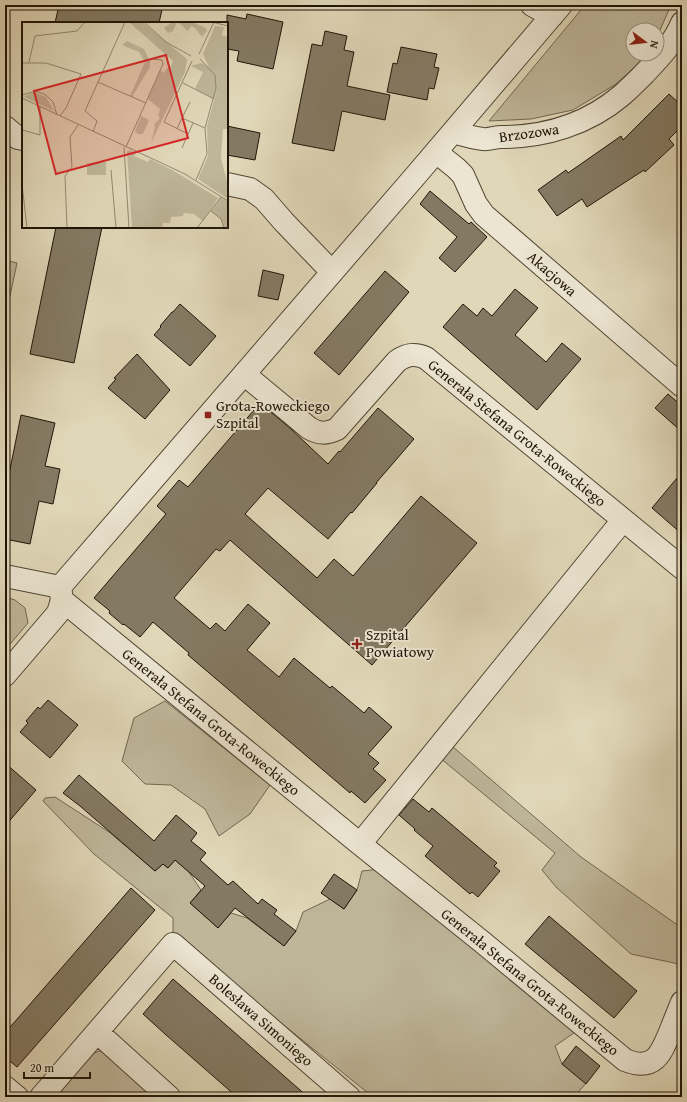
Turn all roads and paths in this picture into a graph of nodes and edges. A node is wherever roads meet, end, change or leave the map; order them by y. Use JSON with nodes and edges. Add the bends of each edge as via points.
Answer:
{"nodes":[{"id":1,"x":532,"y":5,"type":"edge"},
{"id":2,"x":557,"y":11,"type":"edge"},
{"id":3,"x":682,"y":23,"type":"edge"},
{"id":4,"x":5,"y":126,"type":"edge"},
{"id":5,"x":453,"y":132,"type":"junction"},
{"id":6,"x":22,"y":139,"type":"edge"},
{"id":7,"x":436,"y":152,"type":"junction"},
{"id":8,"x":228,"y":184,"type":"edge"},
{"id":9,"x":332,"y":272,"type":"junction"},
{"id":10,"x":244,"y":374,"type":"junction"},
{"id":11,"x":682,"y":386,"type":"edge"},
{"id":12,"x":623,"y":520,"type":"junction"},
{"id":13,"x":682,"y":568,"type":"edge"},
{"id":14,"x":5,"y":576,"type":"edge"},
{"id":15,"x":61,"y":593,"type":"junction"},
{"id":16,"x":5,"y":674,"type":"edge"},
{"id":17,"x":360,"y":844,"type":"junction"},
{"id":18,"x":682,"y":1002,"type":"edge"},
{"id":19,"x":97,"y":1032,"type":"junction"},
{"id":20,"x":5,"y":1087,"type":"edge"},
{"id":21,"x":17,"y":1097,"type":"edge"},
{"id":22,"x":41,"y":1097,"type":"edge"},
{"id":23,"x":169,"y":1097,"type":"edge"},
{"id":24,"x":349,"y":1097,"type":"edge"}],
"edges":[{"from":1,"to":2,"type":"street"},
{"from":2,"to":5,"type":"street"},
{"from":3,"to":5,"type":"street","name":"Brzozowa","via":[[663,54],[632,86],[614,102],[585,120],[556,131],[511,137],[484,139]]},
{"from":4,"to":6,"type":"street"},
{"from":5,"to":7,"type":"street"},
{"from":7,"to":9,"type":"street"},
{"from":7,"to":11,"type":"street","name":"Akacjowa","via":[[463,175],[484,215]]},
{"from":8,"to":9,"type":"street","via":[[250,189],[264,199]]},
{"from":9,"to":10,"type":"street"},
{"from":10,"to":12,"type":"street","name":"Generała Stefana Grota-Roweckiego","via":[[309,428],[323,433],[337,429],[397,361],[404,356],[419,355],[426,358]]},
{"from":10,"to":15,"type":"street"},
{"from":12,"to":13,"type":"street","name":"Generała Stefana Grota-Roweckiego"},
{"from":12,"to":17,"type":"street"},
{"from":14,"to":15,"type":"street","name":"Generała Stefana Grota-Roweckiego"},
{"from":15,"to":16,"type":"street","via":[[58,613]]},
{"from":15,"to":17,"type":"street","name":"Generała Stefana Grota-Roweckiego"},
{"from":17,"to":18,"type":"street","name":"Generała Stefana Grota-Roweckiego","via":[[625,1060],[643,1064],[658,1056],[664,1049]]},
{"from":19,"to":22,"type":"street"},
{"from":19,"to":23,"type":"street"},
{"from":19,"to":24,"type":"street","name":"Bolesława Simoniego","via":[[173,944]]},
{"from":20,"to":21,"type":"street"}]}
